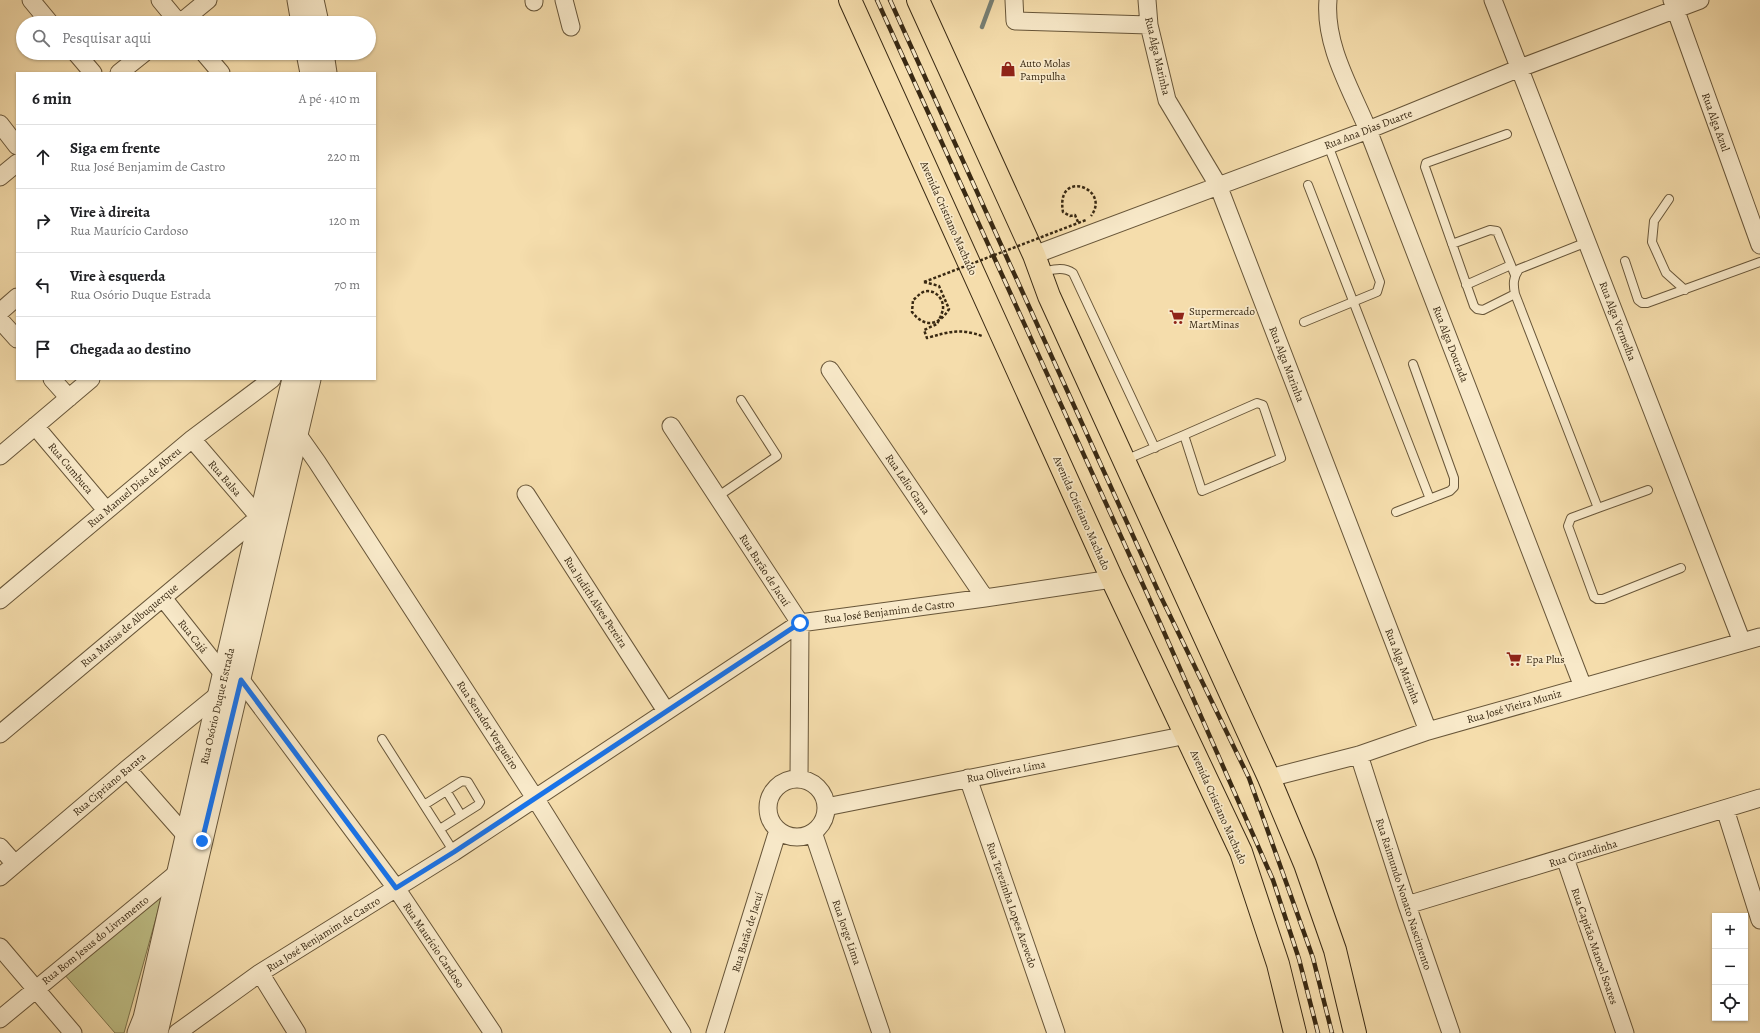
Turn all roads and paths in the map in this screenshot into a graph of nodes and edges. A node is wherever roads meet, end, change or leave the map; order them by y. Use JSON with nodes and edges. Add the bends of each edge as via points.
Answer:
{"nodes":[{"id":1,"x":31,"y":0,"type":"edge"},
{"id":2,"x":160,"y":0,"type":"edge"},
{"id":3,"x":208,"y":0,"type":"edge"},
{"id":4,"x":564,"y":0,"type":"edge"},
{"id":5,"x":850,"y":0,"type":"edge"},
{"id":6,"x":918,"y":0,"type":"edge"},
{"id":7,"x":1014,"y":0,"type":"edge"},
{"id":8,"x":1147,"y":0,"type":"edge"},
{"id":9,"x":1328,"y":0,"type":"edge"},
{"id":10,"x":1493,"y":0,"type":"edge"},
{"id":11,"x":1700,"y":0,"type":"edge"},
{"id":12,"x":1673,"y":4,"type":"edge"},
{"id":13,"x":313,"y":5,"type":"edge"},
{"id":14,"x":44,"y":16,"type":"edge"},
{"id":15,"x":173,"y":16,"type":"edge"},
{"id":16,"x":188,"y":16,"type":"edge"},
{"id":17,"x":306,"y":16,"type":"edge"},
{"id":18,"x":1148,"y":25,"type":"junction"},
{"id":19,"x":571,"y":27,"type":"dead end"},
{"id":20,"x":82,"y":60,"type":"edge"},
{"id":21,"x":135,"y":60,"type":"edge"},
{"id":22,"x":210,"y":60,"type":"edge"},
{"id":23,"x":308,"y":60,"type":"edge"},
{"id":24,"x":324,"y":60,"type":"edge"},
{"id":25,"x":1520,"y":68,"type":"junction"},
{"id":26,"x":92,"y":72,"type":"edge"},
{"id":27,"x":120,"y":72,"type":"edge"},
{"id":28,"x":220,"y":72,"type":"edge"},
{"id":29,"x":311,"y":72,"type":"edge"},
{"id":30,"x":326,"y":72,"type":"edge"},
{"id":31,"x":0,"y":124,"type":"edge"},
{"id":32,"x":1368,"y":130,"type":"junction"},
{"id":33,"x":1507,"y":134,"type":"dead end"},
{"id":34,"x":16,"y":145,"type":"edge"},
{"id":35,"x":1328,"y":145,"type":"junction"},
{"id":36,"x":16,"y":164,"type":"edge"},
{"id":37,"x":0,"y":177,"type":"edge"},
{"id":38,"x":1218,"y":186,"type":"junction"},
{"id":39,"x":1308,"y":186,"type":"dead end"},
{"id":40,"x":1669,"y":199,"type":"dead end"},
{"id":41,"x":1075,"y":215,"type":"dead end"},
{"id":42,"x":1587,"y":242,"type":"junction"},
{"id":43,"x":1452,"y":244,"type":"junction"},
{"id":44,"x":1760,"y":245,"type":"edge"},
{"id":45,"x":1625,"y":261,"type":"dead end"},
{"id":46,"x":1760,"y":262,"type":"edge"},
{"id":47,"x":1037,"y":263,"type":"junction"},
{"id":48,"x":1511,"y":265,"type":"junction"},
{"id":49,"x":1515,"y":275,"type":"junction"},
{"id":50,"x":1466,"y":284,"type":"junction"},
{"id":51,"x":1685,"y":290,"type":"junction"},
{"id":52,"x":1515,"y":294,"type":"junction"},
{"id":53,"x":16,"y":298,"type":"edge"},
{"id":54,"x":1353,"y":301,"type":"junction"},
{"id":55,"x":0,"y":312,"type":"edge"},
{"id":56,"x":0,"y":320,"type":"edge"},
{"id":57,"x":939,"y":320,"type":"junction"},
{"id":58,"x":1304,"y":322,"type":"dead end"},
{"id":59,"x":16,"y":338,"type":"edge"},
{"id":60,"x":1005,"y":341,"type":"junction"},
{"id":61,"x":1413,"y":364,"type":"dead end"},
{"id":62,"x":830,"y":370,"type":"dead end"},
{"id":63,"x":53,"y":380,"type":"edge"},
{"id":64,"x":90,"y":380,"type":"edge"},
{"id":65,"x":271,"y":380,"type":"edge"},
{"id":66,"x":294,"y":380,"type":"edge"},
{"id":67,"x":310,"y":380,"type":"edge"},
{"id":68,"x":69,"y":398,"type":"junction"},
{"id":69,"x":741,"y":400,"type":"dead end"},
{"id":70,"x":35,"y":426,"type":"junction"},
{"id":71,"x":671,"y":426,"type":"dead end"},
{"id":72,"x":289,"y":433,"type":"junction"},
{"id":73,"x":1184,"y":435,"type":"junction"},
{"id":74,"x":192,"y":439,"type":"junction"},
{"id":75,"x":1155,"y":448,"type":"junction"},
{"id":76,"x":0,"y":456,"type":"edge"},
{"id":77,"x":1124,"y":460,"type":"junction"},
{"id":78,"x":1648,"y":490,"type":"dead end"},
{"id":79,"x":526,"y":494,"type":"dead end"},
{"id":80,"x":717,"y":497,"type":"junction"},
{"id":81,"x":1430,"y":499,"type":"junction"},
{"id":82,"x":1598,"y":508,"type":"junction"},
{"id":83,"x":106,"y":510,"type":"junction"},
{"id":84,"x":1396,"y":512,"type":"dead end"},
{"id":85,"x":268,"y":519,"type":"junction"},
{"id":86,"x":1681,"y":568,"type":"dead end"},
{"id":87,"x":1112,"y":579,"type":"junction"},
{"id":88,"x":163,"y":598,"type":"junction"},
{"id":89,"x":985,"y":598,"type":"junction"},
{"id":90,"x":0,"y":600,"type":"edge"},
{"id":91,"x":800,"y":623,"type":"junction"},
{"id":92,"x":1760,"y":637,"type":"edge"},
{"id":93,"x":1742,"y":642,"type":"junction"},
{"id":94,"x":227,"y":681,"type":"junction"},
{"id":95,"x":1583,"y":686,"type":"junction"},
{"id":96,"x":666,"y":711,"type":"junction"},
{"id":97,"x":1428,"y":731,"type":"junction"},
{"id":98,"x":0,"y":734,"type":"edge"},
{"id":99,"x":1187,"y":736,"type":"junction"},
{"id":100,"x":382,"y":739,"type":"dead end"},
{"id":101,"x":1359,"y":755,"type":"junction"},
{"id":102,"x":127,"y":769,"type":"junction"},
{"id":103,"x":968,"y":778,"type":"junction"},
{"id":104,"x":1269,"y":778,"type":"junction"},
{"id":105,"x":799,"y":779,"type":"junction"},
{"id":106,"x":447,"y":792,"type":"junction"},
{"id":107,"x":535,"y":798,"type":"junction"},
{"id":108,"x":1760,"y":798,"type":"edge"},
{"id":109,"x":424,"y":805,"type":"junction"},
{"id":110,"x":826,"y":807,"type":"junction"},
{"id":111,"x":1725,"y":809,"type":"junction"},
{"id":112,"x":461,"y":815,"type":"junction"},
{"id":113,"x":440,"y":829,"type":"junction"},
{"id":114,"x":778,"y":830,"type":"junction"},
{"id":115,"x":813,"y":832,"type":"junction"},
{"id":116,"x":194,"y":839,"type":"junction"},
{"id":117,"x":0,"y":847,"type":"edge"},
{"id":118,"x":454,"y":852,"type":"junction"},
{"id":119,"x":1565,"y":858,"type":"junction"},
{"id":120,"x":15,"y":864,"type":"junction"},
{"id":121,"x":186,"y":874,"type":"junction"},
{"id":122,"x":0,"y":877,"type":"edge"},
{"id":123,"x":396,"y":888,"type":"junction"},
{"id":124,"x":1406,"y":905,"type":"junction"},
{"id":125,"x":1760,"y":920,"type":"edge"},
{"id":126,"x":0,"y":947,"type":"edge"},
{"id":127,"x":260,"y":973,"type":"junction"},
{"id":128,"x":34,"y":989,"type":"junction"},
{"id":129,"x":0,"y":1019,"type":"edge"},
{"id":130,"x":150,"y":1026,"type":"edge"},
{"id":131,"x":181,"y":1030,"type":"edge"},
{"id":132,"x":73,"y":1033,"type":"edge"},
{"id":133,"x":297,"y":1033,"type":"edge"},
{"id":134,"x":493,"y":1033,"type":"edge"},
{"id":135,"x":682,"y":1033,"type":"edge"},
{"id":136,"x":715,"y":1033,"type":"edge"},
{"id":137,"x":881,"y":1033,"type":"edge"},
{"id":138,"x":1056,"y":1033,"type":"edge"},
{"id":139,"x":1295,"y":1033,"type":"edge"},
{"id":140,"x":1355,"y":1033,"type":"edge"},
{"id":141,"x":1451,"y":1033,"type":"edge"},
{"id":142,"x":1625,"y":1033,"type":"edge"}],
"edges":[{"from":1,"to":14,"type":"street"},
{"from":2,"to":15,"type":"street"},
{"from":3,"to":16,"type":"street"},
{"from":4,"to":19,"type":"street"},
{"from":5,"to":60,"type":"highway","name":"Avenida Cristiano Machado"},
{"from":6,"to":47,"type":"highway"},
{"from":7,"to":18,"type":"street","via":[[1015,21]]},
{"from":8,"to":18,"type":"street","name":"Rua Alga Marinha"},
{"from":9,"to":32,"type":"street","name":"Rua Alga Dourada","via":[[1327,14],[1333,48]]},
{"from":10,"to":25,"type":"street","name":"Rua Alga Vermelha"},
{"from":11,"to":12,"type":"street","name":"Rua Ana Dias Duarte"},
{"from":12,"to":25,"type":"street","name":"Rua Ana Dias Duarte"},
{"from":12,"to":44,"type":"street","name":"Rua Alga Azul"},
{"from":13,"to":17,"type":"street"},
{"from":18,"to":38,"type":"street","name":"Rua Alga Marinha","via":[[1167,100]]},
{"from":20,"to":26,"type":"street"},
{"from":21,"to":27,"type":"street"},
{"from":22,"to":28,"type":"street"},
{"from":23,"to":29,"type":"street"},
{"from":24,"to":30,"type":"street"},
{"from":25,"to":32,"type":"street","name":"Rua Ana Dias Duarte"},
{"from":25,"to":42,"type":"street","name":"Rua Alga Vermelha"},
{"from":31,"to":34,"type":"street"},
{"from":32,"to":35,"type":"street","name":"Rua Ana Dias Duarte"},
{"from":32,"to":95,"type":"street","name":"Rua Alga Dourada"},
{"from":33,"to":43,"type":"lane","via":[[1426,163],[1425,171]]},
{"from":35,"to":38,"type":"street","name":"Rua Ana Dias Duarte"},
{"from":35,"to":54,"type":"lane","via":[[1380,282],[1377,292]]},
{"from":36,"to":37,"type":"street"},
{"from":38,"to":47,"type":"street","name":"Rua Ana Dias Duarte"},
{"from":38,"to":97,"type":"street","name":"Rua Alga Marinha"},
{"from":39,"to":54,"type":"lane"},
{"from":40,"to":51,"type":"lane","via":[[1654,222],[1652,242],[1666,273]]},
{"from":41,"to":57,"type":"path","bridge":true,"via":[[1070,216],[1062,212],[1061,201],[1062,195],[1071,187],[1079,186],[1091,192],[1096,203],[1094,212],[1086,220],[924,282],[939,286],[946,300],[948,309]]},
{"from":42,"to":49,"type":"lane","via":[[1519,269]]},
{"from":42,"to":93,"type":"street","name":"Rua Alga Vermelha"},
{"from":43,"to":48,"type":"lane","via":[[1493,230],[1497,231]]},
{"from":43,"to":50,"type":"lane"},
{"from":45,"to":51,"type":"lane","via":[[1638,300],[1642,303]]},
{"from":46,"to":51,"type":"lane"},
{"from":47,"to":75,"type":"lane","via":[[1068,269],[1073,273]]},
{"from":47,"to":77,"type":"highway","via":[[1049,296]]},
{"from":48,"to":49,"type":"lane"},
{"from":48,"to":50,"type":"lane"},
{"from":49,"to":52,"type":"lane"},
{"from":50,"to":52,"type":"lane","via":[[1477,309],[1483,310]]},
{"from":52,"to":82,"type":"lane"},
{"from":53,"to":55,"type":"street"},
{"from":54,"to":58,"type":"lane"},
{"from":54,"to":81,"type":"lane"},
{"from":56,"to":59,"type":"street"},
{"from":57,"to":57,"type":"path","via":[[943,310],[942,301],[936,293],[921,292],[913,300],[912,312],[923,322]]},
{"from":57,"to":60,"type":"path","via":[[937,324],[924,330],[927,338],[952,330],[972,332]]},
{"from":60,"to":87,"type":"highway","name":"Avenida Cristiano Machado"},
{"from":61,"to":81,"type":"lane","via":[[1454,478],[1454,487],[1450,491]]},
{"from":62,"to":89,"type":"street","name":"Rua Lelio Gama"},
{"from":63,"to":68,"type":"street"},
{"from":64,"to":68,"type":"street"},
{"from":65,"to":74,"type":"street","name":"Rua Manuel Dias de Abreu"},
{"from":66,"to":72,"type":"street","name":"Rua Osório Duque Estrada"},
{"from":67,"to":72,"type":"street","name":"Rua Osório Duque Estrada"},
{"from":68,"to":70,"type":"street"},
{"from":69,"to":80,"type":"lane","via":[[777,456]]},
{"from":70,"to":76,"type":"street"},
{"from":70,"to":83,"type":"street","name":"Rua Cumbuca"},
{"from":71,"to":80,"type":"street","name":"Rua Barão de Jacuí"},
{"from":72,"to":85,"type":"street","name":"Rua Osório Duque Estrada"},
{"from":72,"to":107,"type":"street","name":"Rua Senador Vergueiro"},
{"from":73,"to":73,"type":"lane","via":[[1257,403],[1263,406],[1282,458],[1202,491]]},
{"from":73,"to":75,"type":"lane"},
{"from":74,"to":83,"type":"street","name":"Rua Manuel Dias de Abreu"},
{"from":74,"to":85,"type":"street","name":"Rua Balsa"},
{"from":75,"to":77,"type":"lane"},
{"from":77,"to":104,"type":"highway"},
{"from":78,"to":82,"type":"lane"},
{"from":79,"to":96,"type":"street","name":"Rua Judith Alves Pereira"},
{"from":80,"to":91,"type":"street","name":"Rua Barão de Jacuí"},
{"from":81,"to":84,"type":"lane"},
{"from":82,"to":86,"type":"lane","via":[[1571,518],[1568,526],[1594,597],[1603,599]]},
{"from":83,"to":90,"type":"street","name":"Rua Manuel Dias de Abreu"},
{"from":85,"to":88,"type":"street","name":"Rua Matias de Albuquerque"},
{"from":85,"to":94,"type":"street","name":"Rua Osório Duque Estrada"},
{"from":87,"to":89,"type":"street","name":"Rua José Benjamim de Castro"},
{"from":87,"to":99,"type":"highway","name":"Avenida Cristiano Machado"},
{"from":88,"to":94,"type":"street","name":"Rua Cajá"},
{"from":88,"to":98,"type":"street","name":"Rua Matias de Albuquerque"},
{"from":89,"to":91,"type":"street","name":"Rua José Benjamim de Castro"},
{"from":91,"to":96,"type":"street","name":"Rua José Benjamim de Castro"},
{"from":91,"to":105,"type":"street"},
{"from":92,"to":93,"type":"street","name":"Rua José Vieira Muniz"},
{"from":93,"to":95,"type":"street","name":"Rua José Vieira Muniz"},
{"from":94,"to":102,"type":"street","name":"Rua Cipriano Barata"},
{"from":94,"to":116,"type":"street","name":"Rua Osório Duque Estrada"},
{"from":94,"to":123,"type":"street","name":"Rua Maurício Cardoso"},
{"from":95,"to":97,"type":"street","name":"Rua José Vieira Muniz"},
{"from":96,"to":107,"type":"street","name":"Rua José Benjamim de Castro"},
{"from":97,"to":101,"type":"street","name":"Rua José Vieira Muniz"},
{"from":99,"to":103,"type":"street","name":"Rua Oliveira Lima"},
{"from":99,"to":139,"type":"highway","name":"Avenida Cristiano Machado","via":[[1241,852],[1278,964]]},
{"from":100,"to":109,"type":"lane"},
{"from":101,"to":104,"type":"street","name":"Rua José Vieira Muniz"},
{"from":101,"to":124,"type":"street","name":"Rua Raimundo Nonato Nascimento"},
{"from":102,"to":116,"type":"street"},
{"from":102,"to":120,"type":"street","name":"Rua Cipriano Barata"},
{"from":103,"to":110,"type":"street","name":"Rua Oliveira Lima"},
{"from":103,"to":138,"type":"street","name":"Rua Terezinha Lopes Azevedo"},
{"from":104,"to":140,"type":"highway","via":[[1306,864],[1335,950]]},
{"from":105,"to":110,"type":"street","via":[[814,785],[820,791]]},
{"from":105,"to":114,"type":"street","via":[[781,784],[770,797],[769,815]]},
{"from":106,"to":109,"type":"lane"},
{"from":106,"to":112,"type":"lane"},
{"from":106,"to":112,"type":"lane","via":[[465,781],[479,799],[478,805]]},
{"from":107,"to":118,"type":"street","name":"Rua José Benjamim de Castro"},
{"from":107,"to":135,"type":"street","name":"Rua Senador Vergueiro"},
{"from":108,"to":111,"type":"street","name":"Rua Cirandinha"},
{"from":109,"to":113,"type":"lane"},
{"from":110,"to":115,"type":"street","via":[[822,821]]},
{"from":111,"to":119,"type":"street","name":"Rua Cirandinha"},
{"from":111,"to":125,"type":"street"},
{"from":112,"to":113,"type":"lane"},
{"from":113,"to":118,"type":"lane"},
{"from":114,"to":115,"type":"street","via":[[786,835],[795,836],[805,836]]},
{"from":114,"to":136,"type":"street","name":"Rua Barão de Jacuí"},
{"from":115,"to":137,"type":"street","name":"Rua Jorge Lima"},
{"from":116,"to":121,"type":"street","name":"Rua Osório Duque Estrada"},
{"from":117,"to":120,"type":"street"},
{"from":118,"to":123,"type":"street","name":"Rua José Benjamim de Castro"},
{"from":119,"to":124,"type":"street","name":"Rua Cirandinha"},
{"from":119,"to":142,"type":"street","name":"Rua Capitão Manoel Soares"},
{"from":120,"to":122,"type":"street","name":"Rua Cipriano Barata"},
{"from":121,"to":128,"type":"street","name":"Rua Bom Jesus do Livramento"},
{"from":121,"to":130,"type":"street","name":"Rua Osório Duque Estrada"},
{"from":123,"to":127,"type":"street","name":"Rua José Benjamim de Castro"},
{"from":123,"to":134,"type":"street","name":"Rua Maurício Cardoso"},
{"from":124,"to":141,"type":"street","name":"Rua Raimundo Nonato Nascimento"},
{"from":126,"to":128,"type":"street"},
{"from":127,"to":131,"type":"street","name":"Rua José Benjamim de Castro"},
{"from":127,"to":133,"type":"street"},
{"from":128,"to":129,"type":"street","name":"Rua Bom Jesus do Livramento"},
{"from":128,"to":132,"type":"street"},
{"from":130,"to":131,"type":"street","name":"Rua José Benjamim de Castro"}]}
